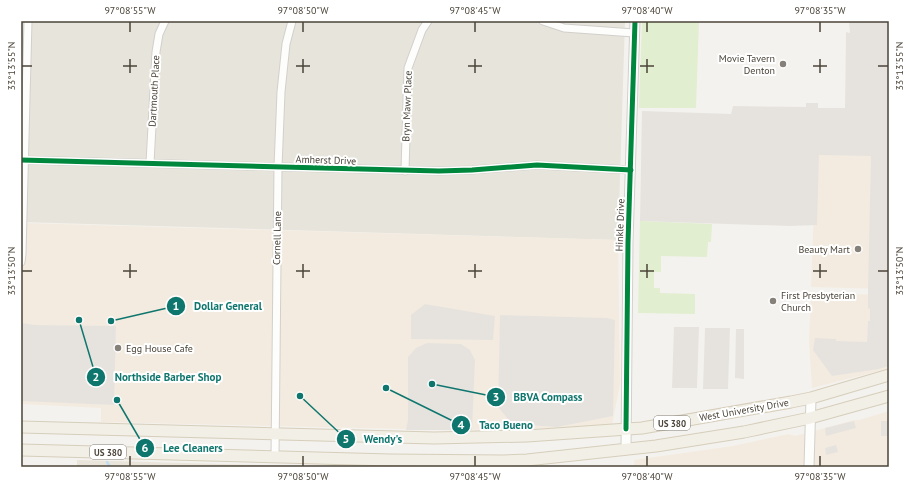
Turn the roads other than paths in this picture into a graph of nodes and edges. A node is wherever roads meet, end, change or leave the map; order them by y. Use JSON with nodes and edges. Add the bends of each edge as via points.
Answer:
{"nodes":[{"id":1,"x":28,"y":21,"type":"edge"},
{"id":2,"x":165,"y":21,"type":"edge"},
{"id":3,"x":292,"y":21,"type":"edge"},
{"id":4,"x":428,"y":21,"type":"edge"},
{"id":5,"x":543,"y":21,"type":"edge"},
{"id":6,"x":634,"y":21,"type":"edge"},
{"id":7,"x":634,"y":33,"type":"junction"},
{"id":8,"x":23,"y":160,"type":"edge"},
{"id":9,"x":150,"y":163,"type":"junction"},
{"id":10,"x":278,"y":167,"type":"junction"},
{"id":11,"x":631,"y":170,"type":"junction"},
{"id":12,"x":405,"y":171,"type":"junction"},
{"id":13,"x":21,"y":262,"type":"edge"},
{"id":14,"x":889,"y":375,"type":"edge"},
{"id":15,"x":889,"y":396,"type":"edge"},
{"id":16,"x":811,"y":398,"type":"junction"},
{"id":17,"x":810,"y":418,"type":"junction"},
{"id":18,"x":21,"y":427,"type":"edge"},
{"id":19,"x":626,"y":429,"type":"junction"},
{"id":20,"x":275,"y":433,"type":"junction"},
{"id":21,"x":626,"y":449,"type":"junction"},
{"id":22,"x":21,"y":450,"type":"edge"},
{"id":23,"x":275,"y":457,"type":"junction"},
{"id":24,"x":809,"y":467,"type":"edge"}],
"edges":[{"from":1,"to":8,"type":"street"},
{"from":2,"to":9,"type":"street","name":"Dartmouth Place","via":[[159,34],[156,52]]},
{"from":3,"to":10,"type":"street","name":"Cornell Lane","via":[[286,44],[281,92]]},
{"from":4,"to":12,"type":"street","name":"Bryn Mawr Place","via":[[408,68]]},
{"from":5,"to":7,"type":"street","via":[[564,28]]},
{"from":6,"to":7,"type":"street","name":"Hinkle Drive"},
{"from":7,"to":11,"type":"street","name":"Hinkle Drive"},
{"from":8,"to":9,"type":"street","name":"Amherst Drive"},
{"from":8,"to":13,"type":"street"},
{"from":9,"to":10,"type":"street","name":"Amherst Drive"},
{"from":10,"to":12,"type":"street","name":"Amherst Drive"},
{"from":10,"to":20,"type":"street","name":"Cornell Lane"},
{"from":11,"to":12,"type":"street","name":"Amherst Drive","via":[[537,165]]},
{"from":11,"to":19,"type":"street","name":"Hinkle Drive"},
{"from":14,"to":16,"type":"main road","name":"West University Drive","number":"US 380"},
{"from":15,"to":17,"type":"main road","name":"West University Drive","number":"US 380"},
{"from":16,"to":17,"type":"street"},
{"from":16,"to":19,"type":"main road","name":"West University Drive","number":"US 380","via":[[657,426]]},
{"from":17,"to":21,"type":"main road","name":"West University Drive","number":"US 380","via":[[656,446]]},
{"from":17,"to":24,"type":"street"},
{"from":18,"to":20,"type":"main road","name":"West University Drive","number":"US 380"},
{"from":19,"to":20,"type":"main road","name":"West University Drive","number":"US 380","via":[[527,436],[434,438]]},
{"from":19,"to":21,"type":"street","name":"Hinkle Drive"},
{"from":20,"to":23,"type":"street","name":"Cornell Lane"},
{"from":21,"to":23,"type":"main road","name":"West University Drive","number":"US 380","via":[[503,461]]},
{"from":22,"to":23,"type":"main road","name":"West University Drive","number":"US 380"}]}
